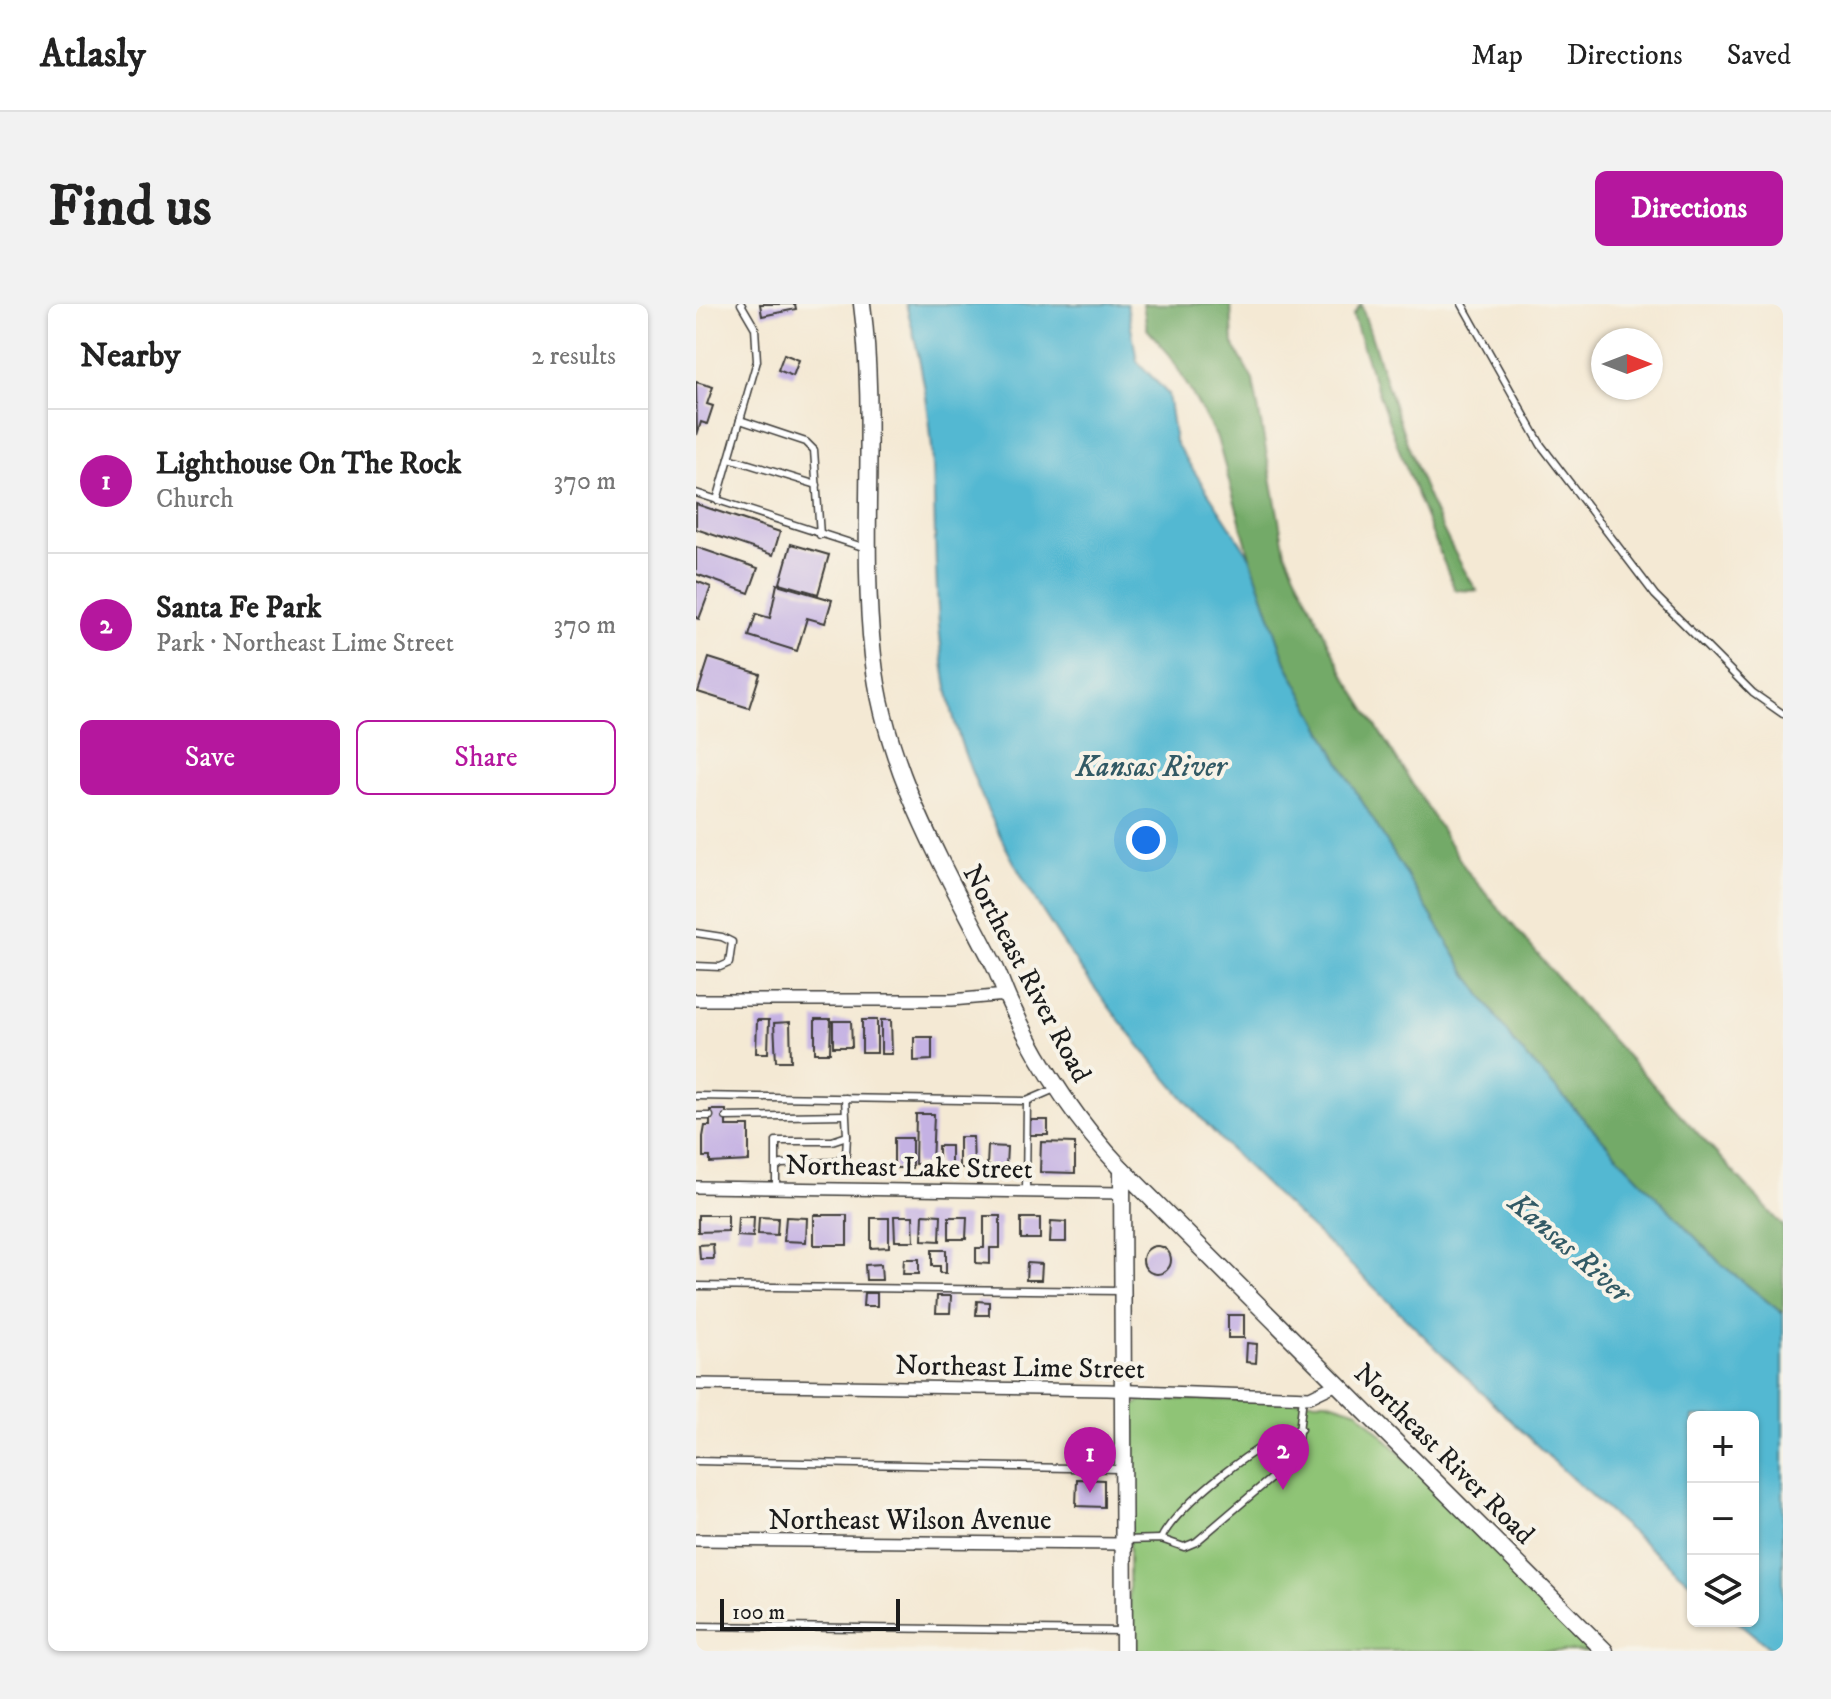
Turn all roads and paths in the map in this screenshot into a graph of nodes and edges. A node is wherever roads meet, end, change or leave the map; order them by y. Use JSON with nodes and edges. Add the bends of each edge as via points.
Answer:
{"nodes":[{"id":1,"x":741,"y":304,"type":"edge"},
{"id":2,"x":862,"y":304,"type":"edge"},
{"id":3,"x":1462,"y":304,"type":"edge"},
{"id":4,"x":740,"y":420,"type":"junction"},
{"id":5,"x":729,"y":458,"type":"junction"},
{"id":6,"x":817,"y":485,"type":"junction"},
{"id":7,"x":696,"y":493,"type":"edge"},
{"id":8,"x":717,"y":500,"type":"junction"},
{"id":9,"x":820,"y":535,"type":"junction"},
{"id":10,"x":869,"y":549,"type":"junction"},
{"id":11,"x":1783,"y":714,"type":"edge"},
{"id":12,"x":696,"y":933,"type":"edge"},
{"id":13,"x":696,"y":966,"type":"edge"},
{"id":14,"x":1006,"y":995,"type":"junction"},
{"id":15,"x":696,"y":1000,"type":"edge"},
{"id":16,"x":1057,"y":1088,"type":"junction"},
{"id":17,"x":696,"y":1096,"type":"edge"},
{"id":18,"x":845,"y":1098,"type":"junction"},
{"id":19,"x":1027,"y":1101,"type":"junction"},
{"id":20,"x":845,"y":1115,"type":"junction"},
{"id":21,"x":696,"y":1116,"type":"edge"},
{"id":22,"x":710,"y":1116,"type":"dead end"},
{"id":23,"x":726,"y":1117,"type":"dead end"},
{"id":24,"x":847,"y":1136,"type":"junction"},
{"id":25,"x":776,"y":1168,"type":"junction"},
{"id":26,"x":1122,"y":1169,"type":"junction"},
{"id":27,"x":696,"y":1187,"type":"edge"},
{"id":28,"x":776,"y":1188,"type":"junction"},
{"id":29,"x":1026,"y":1192,"type":"junction"},
{"id":30,"x":1122,"y":1193,"type":"junction"},
{"id":31,"x":696,"y":1286,"type":"edge"},
{"id":32,"x":1123,"y":1291,"type":"junction"},
{"id":33,"x":1339,"y":1383,"type":"junction"},
{"id":34,"x":696,"y":1384,"type":"edge"},
{"id":35,"x":1123,"y":1391,"type":"junction"},
{"id":36,"x":1303,"y":1397,"type":"junction"},
{"id":37,"x":1301,"y":1429,"type":"junction"},
{"id":38,"x":696,"y":1461,"type":"edge"},
{"id":39,"x":1123,"y":1469,"type":"junction"},
{"id":40,"x":1161,"y":1539,"type":"junction"},
{"id":41,"x":696,"y":1540,"type":"edge"},
{"id":42,"x":1124,"y":1542,"type":"junction"},
{"id":43,"x":696,"y":1626,"type":"edge"},
{"id":44,"x":1124,"y":1631,"type":"junction"},
{"id":45,"x":1124,"y":1651,"type":"edge"},
{"id":46,"x":1605,"y":1651,"type":"edge"}],
"edges":[{"from":1,"to":4,"type":"lane","via":[[755,328],[757,361]]},
{"from":2,"to":10,"type":"street","name":"Northeast River Road"},
{"from":3,"to":11,"type":"lane","via":[[1541,445],[1655,595],[1753,693]]},
{"from":4,"to":5,"type":"lane"},
{"from":4,"to":6,"type":"lane","via":[[811,445]]},
{"from":5,"to":6,"type":"lane"},
{"from":5,"to":8,"type":"lane"},
{"from":6,"to":9,"type":"lane"},
{"from":7,"to":8,"type":"lane"},
{"from":8,"to":9,"type":"lane"},
{"from":9,"to":10,"type":"lane"},
{"from":10,"to":14,"type":"street","name":"Northeast River Road","via":[[873,657],[895,757]]},
{"from":12,"to":13,"type":"lane","via":[[732,942],[733,952],[729,963],[720,967]]},
{"from":14,"to":15,"type":"street","via":[[952,1000]]},
{"from":14,"to":16,"type":"street","name":"Northeast River Road"},
{"from":16,"to":19,"type":"lane"},
{"from":16,"to":26,"type":"street","name":"Northeast River Road"},
{"from":17,"to":18,"type":"lane"},
{"from":18,"to":19,"type":"lane"},
{"from":18,"to":20,"type":"lane"},
{"from":19,"to":29,"type":"lane"},
{"from":20,"to":23,"type":"lane"},
{"from":20,"to":24,"type":"lane"},
{"from":21,"to":22,"type":"lane"},
{"from":24,"to":25,"type":"lane","via":[[846,1155],[834,1162]]},
{"from":24,"to":25,"type":"lane","via":[[776,1141]]},
{"from":25,"to":28,"type":"lane"},
{"from":26,"to":30,"type":"street"},
{"from":26,"to":33,"type":"street","name":"Northeast River Road"},
{"from":27,"to":28,"type":"street","name":"Northeast Lake Street"},
{"from":28,"to":29,"type":"street","name":"Northeast Lake Street"},
{"from":29,"to":30,"type":"street","name":"Northeast Lake Street"},
{"from":30,"to":32,"type":"street"},
{"from":31,"to":32,"type":"lane"},
{"from":32,"to":35,"type":"street"},
{"from":33,"to":36,"type":"street","name":"Northeast Lime Street","via":[[1317,1396]]},
{"from":33,"to":46,"type":"street","name":"Northeast River Road"},
{"from":34,"to":35,"type":"street","name":"Northeast Lime Street"},
{"from":35,"to":36,"type":"street","name":"Northeast Lime Street"},
{"from":35,"to":39,"type":"street"},
{"from":36,"to":37,"type":"lane"},
{"from":37,"to":40,"type":"lane","via":[[1267,1441],[1175,1516]]},
{"from":37,"to":40,"type":"lane","via":[[1296,1457],[1196,1542],[1184,1547]]},
{"from":38,"to":39,"type":"lane"},
{"from":39,"to":42,"type":"street"},
{"from":40,"to":42,"type":"lane"},
{"from":41,"to":42,"type":"street","name":"Northeast Wilson Avenue"},
{"from":42,"to":44,"type":"street"},
{"from":43,"to":44,"type":"lane"},
{"from":44,"to":45,"type":"street"}]}
